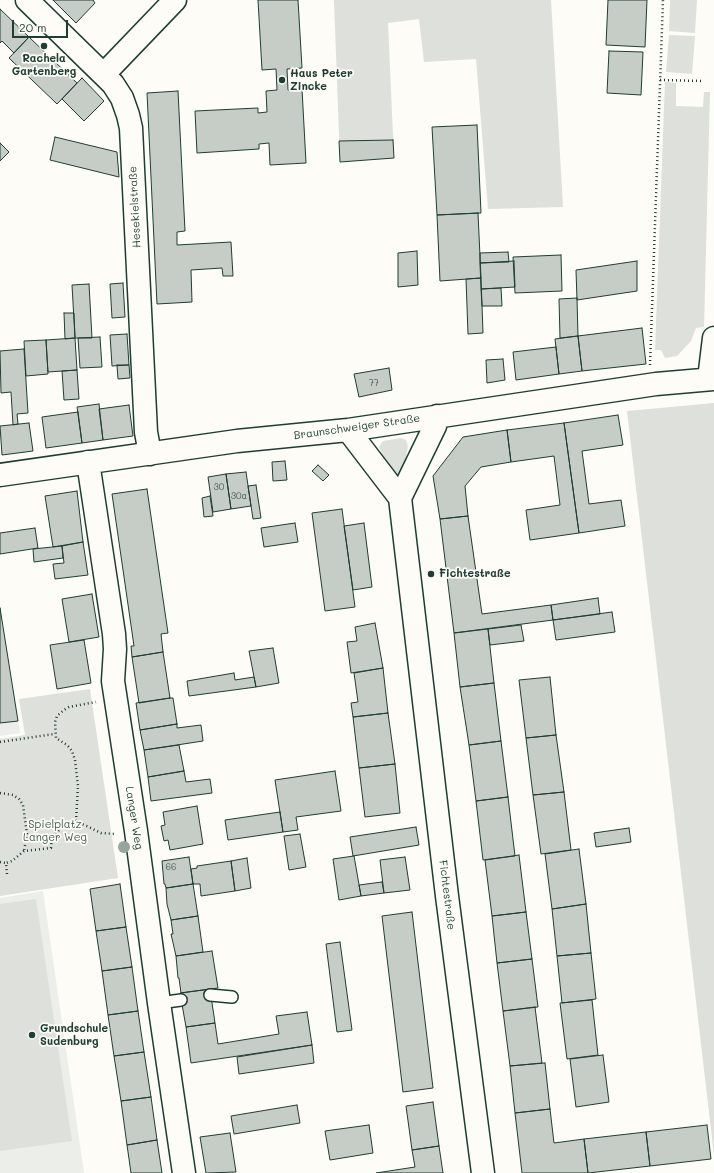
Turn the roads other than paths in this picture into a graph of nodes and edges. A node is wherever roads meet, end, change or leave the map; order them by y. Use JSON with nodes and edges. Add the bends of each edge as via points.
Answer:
{"nodes":[{"id":1,"x":27,"y":0,"type":"edge"},
{"id":2,"x":175,"y":0,"type":"edge"},
{"id":3,"x":104,"y":74,"type":"junction"},
{"id":4,"x":714,"y":338,"type":"edge"},
{"id":5,"x":712,"y":379,"type":"edge"},
{"id":6,"x":437,"y":416,"type":"junction"},
{"id":7,"x":348,"y":430,"type":"junction"},
{"id":8,"x":150,"y":454,"type":"junction"},
{"id":9,"x":88,"y":462,"type":"junction"},
{"id":10,"x":0,"y":475,"type":"edge"},
{"id":11,"x":400,"y":498,"type":"junction"},
{"id":12,"x":210,"y":995,"type":"dead end"},
{"id":13,"x":232,"y":997,"type":"dead end"},
{"id":14,"x":181,"y":1000,"type":"dead end"},
{"id":15,"x":159,"y":1003,"type":"junction"},
{"id":16,"x":184,"y":1173,"type":"edge"},
{"id":17,"x":483,"y":1173,"type":"edge"}],
"edges":[{"from":1,"to":3,"type":"street","name":"Hesekielstraße"},
{"from":2,"to":3,"type":"street"},
{"from":3,"to":8,"type":"street","name":"Hesekielstraße","via":[[122,98],[131,128],[146,432]]},
{"from":4,"to":5,"type":"street"},
{"from":5,"to":6,"type":"street","name":"Braunschweiger Straße","via":[[649,385]]},
{"from":6,"to":7,"type":"street","name":"Braunschweiger Straße"},
{"from":6,"to":11,"type":"street","via":[[435,426]]},
{"from":7,"to":8,"type":"street","name":"Braunschweiger Straße","via":[[237,441]]},
{"from":7,"to":11,"type":"street"},
{"from":8,"to":9,"type":"street","name":"Braunschweiger Straße"},
{"from":9,"to":10,"type":"street","name":"Braunschweiger Straße"},
{"from":9,"to":15,"type":"street","name":"Langer Weg","via":[[114,634],[115,698]]},
{"from":11,"to":17,"type":"street","name":"Fichtestraße","via":[[446,889]]},
{"from":12,"to":13,"type":"lane"},
{"from":14,"to":15,"type":"lane"},
{"from":15,"to":16,"type":"street","name":"Langer Weg"}]}
